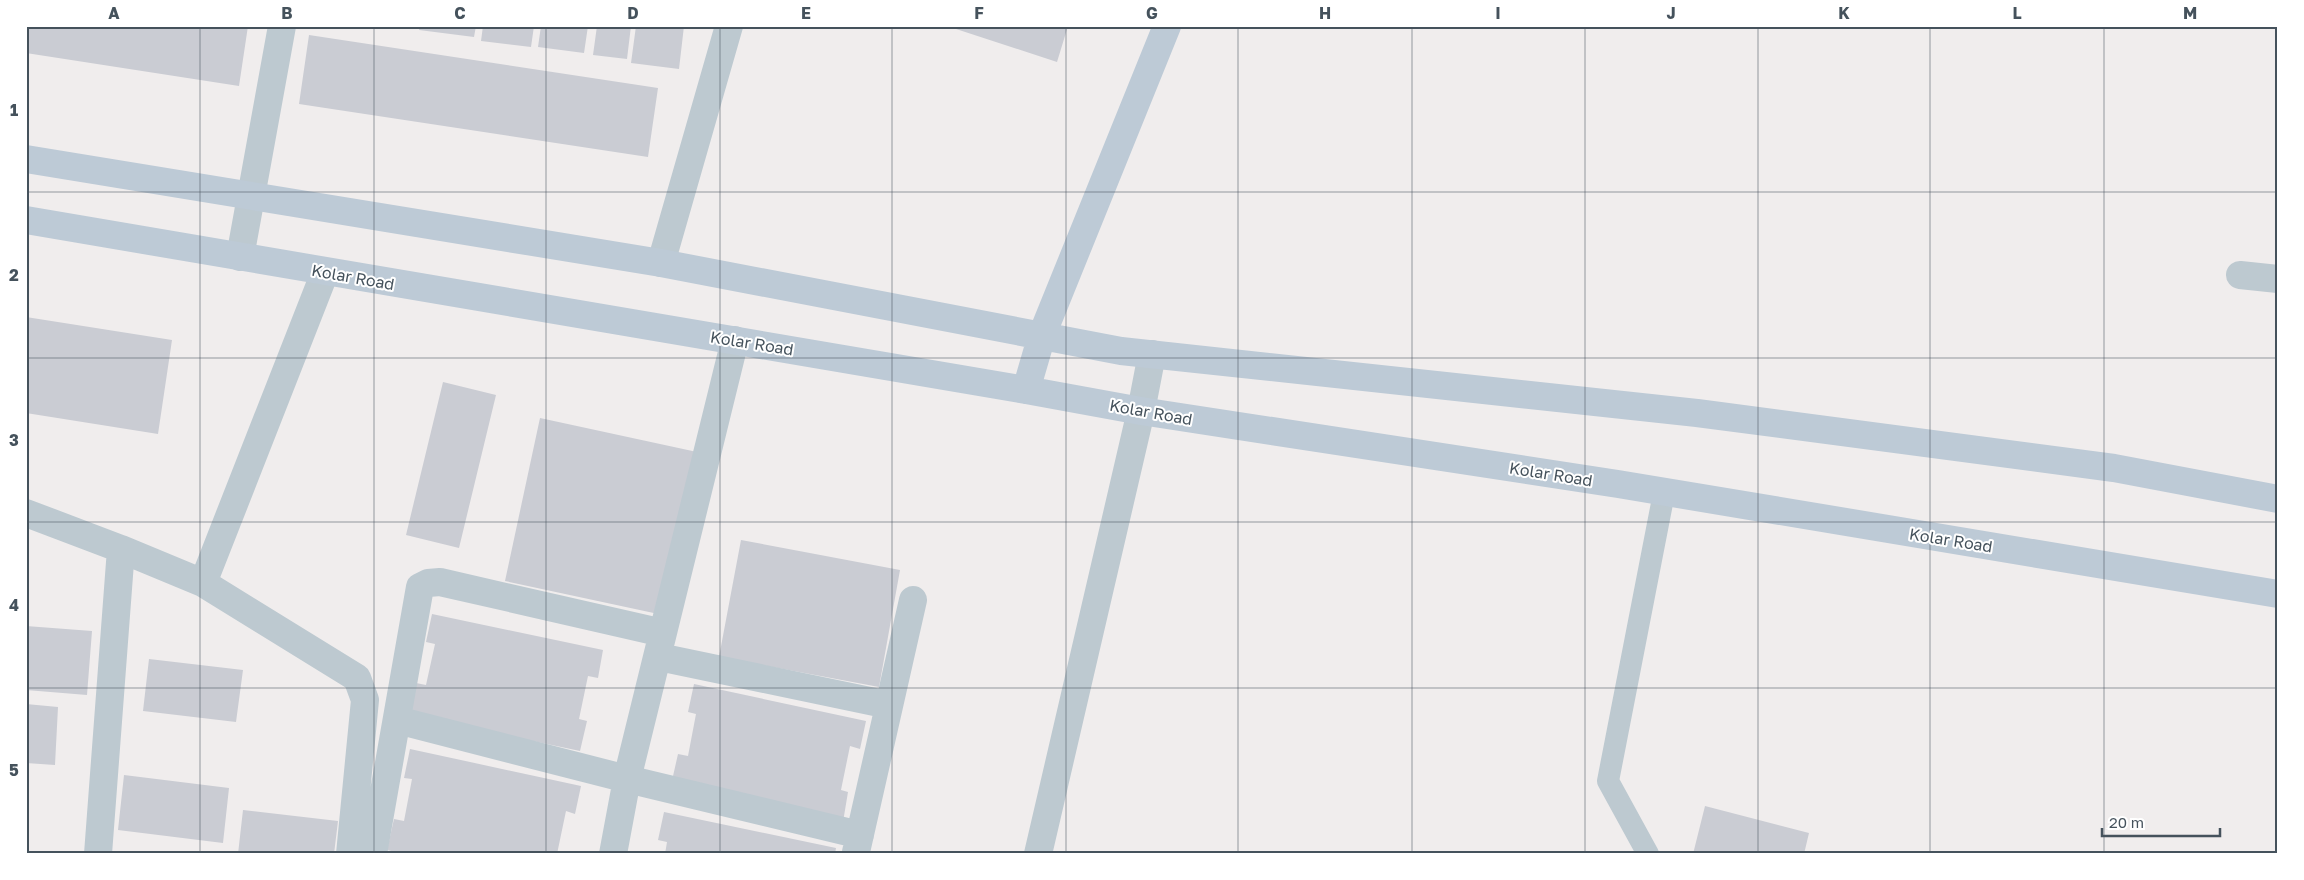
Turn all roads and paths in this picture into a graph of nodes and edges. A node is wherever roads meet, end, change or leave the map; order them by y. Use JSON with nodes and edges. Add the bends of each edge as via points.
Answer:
{"nodes":[{"id":1,"x":282,"y":26,"type":"edge"},
{"id":2,"x":729,"y":26,"type":"edge"},
{"id":3,"x":1167,"y":26,"type":"edge"},
{"id":4,"x":26,"y":159,"type":"edge"},
{"id":5,"x":251,"y":195,"type":"junction"},
{"id":6,"x":26,"y":220,"type":"edge"},
{"id":7,"x":240,"y":257,"type":"junction"},
{"id":8,"x":661,"y":263,"type":"junction"},
{"id":9,"x":325,"y":272,"type":"junction"},
{"id":10,"x":2240,"y":275,"type":"dead end"},
{"id":11,"x":2278,"y":279,"type":"edge"},
{"id":12,"x":1042,"y":336,"type":"junction"},
{"id":13,"x":735,"y":340,"type":"junction"},
{"id":14,"x":1152,"y":354,"type":"junction"},
{"id":15,"x":1026,"y":390,"type":"junction"},
{"id":16,"x":1141,"y":411,"type":"junction"},
{"id":17,"x":1664,"y":493,"type":"junction"},
{"id":18,"x":2278,"y":499,"type":"edge"},
{"id":19,"x":26,"y":513,"type":"edge"},
{"id":20,"x":122,"y":549,"type":"junction"},
{"id":21,"x":203,"y":583,"type":"junction"},
{"id":22,"x":2278,"y":594,"type":"edge"},
{"id":23,"x":913,"y":600,"type":"dead end"},
{"id":24,"x":661,"y":645,"type":"junction"},
{"id":25,"x":889,"y":705,"type":"junction"},
{"id":26,"x":396,"y":720,"type":"junction"},
{"id":27,"x":627,"y":779,"type":"junction"},
{"id":28,"x":858,"y":845,"type":"edge"},
{"id":29,"x":98,"y":854,"type":"edge"},
{"id":30,"x":350,"y":854,"type":"edge"},
{"id":31,"x":373,"y":854,"type":"edge"},
{"id":32,"x":613,"y":854,"type":"edge"},
{"id":33,"x":1038,"y":854,"type":"edge"},
{"id":34,"x":1648,"y":854,"type":"edge"}],
"edges":[{"from":1,"to":5,"type":"street"},
{"from":2,"to":8,"type":"street"},
{"from":3,"to":12,"type":"main road"},
{"from":4,"to":5,"type":"main road"},
{"from":5,"to":7,"type":"street"},
{"from":5,"to":8,"type":"main road"},
{"from":6,"to":7,"type":"main road","name":"Kolar Road"},
{"from":7,"to":9,"type":"main road","name":"Kolar Road"},
{"from":8,"to":12,"type":"main road"},
{"from":9,"to":13,"type":"main road","name":"Kolar Road"},
{"from":9,"to":21,"type":"street"},
{"from":10,"to":11,"type":"street"},
{"from":12,"to":14,"type":"main road"},
{"from":12,"to":15,"type":"main road"},
{"from":13,"to":15,"type":"main road","name":"Kolar Road"},
{"from":13,"to":24,"type":"street"},
{"from":14,"to":16,"type":"street"},
{"from":14,"to":18,"type":"main road","via":[[1696,412],[2114,468]]},
{"from":15,"to":16,"type":"main road","name":"Kolar Road"},
{"from":16,"to":17,"type":"main road","name":"Kolar Road"},
{"from":16,"to":33,"type":"street"},
{"from":17,"to":22,"type":"main road","name":"Kolar Road"},
{"from":17,"to":34,"type":"lane","via":[[1608,781]]},
{"from":19,"to":20,"type":"street"},
{"from":20,"to":21,"type":"street"},
{"from":20,"to":29,"type":"street"},
{"from":21,"to":30,"type":"street","via":[[357,678],[362,686],[365,700]]},
{"from":23,"to":25,"type":"street"},
{"from":24,"to":25,"type":"street"},
{"from":24,"to":26,"type":"street","via":[[440,582],[428,583],[420,587]]},
{"from":24,"to":27,"type":"street"},
{"from":25,"to":28,"type":"street"},
{"from":26,"to":27,"type":"street"},
{"from":26,"to":31,"type":"street"},
{"from":27,"to":28,"type":"street"},
{"from":27,"to":32,"type":"street"}]}
